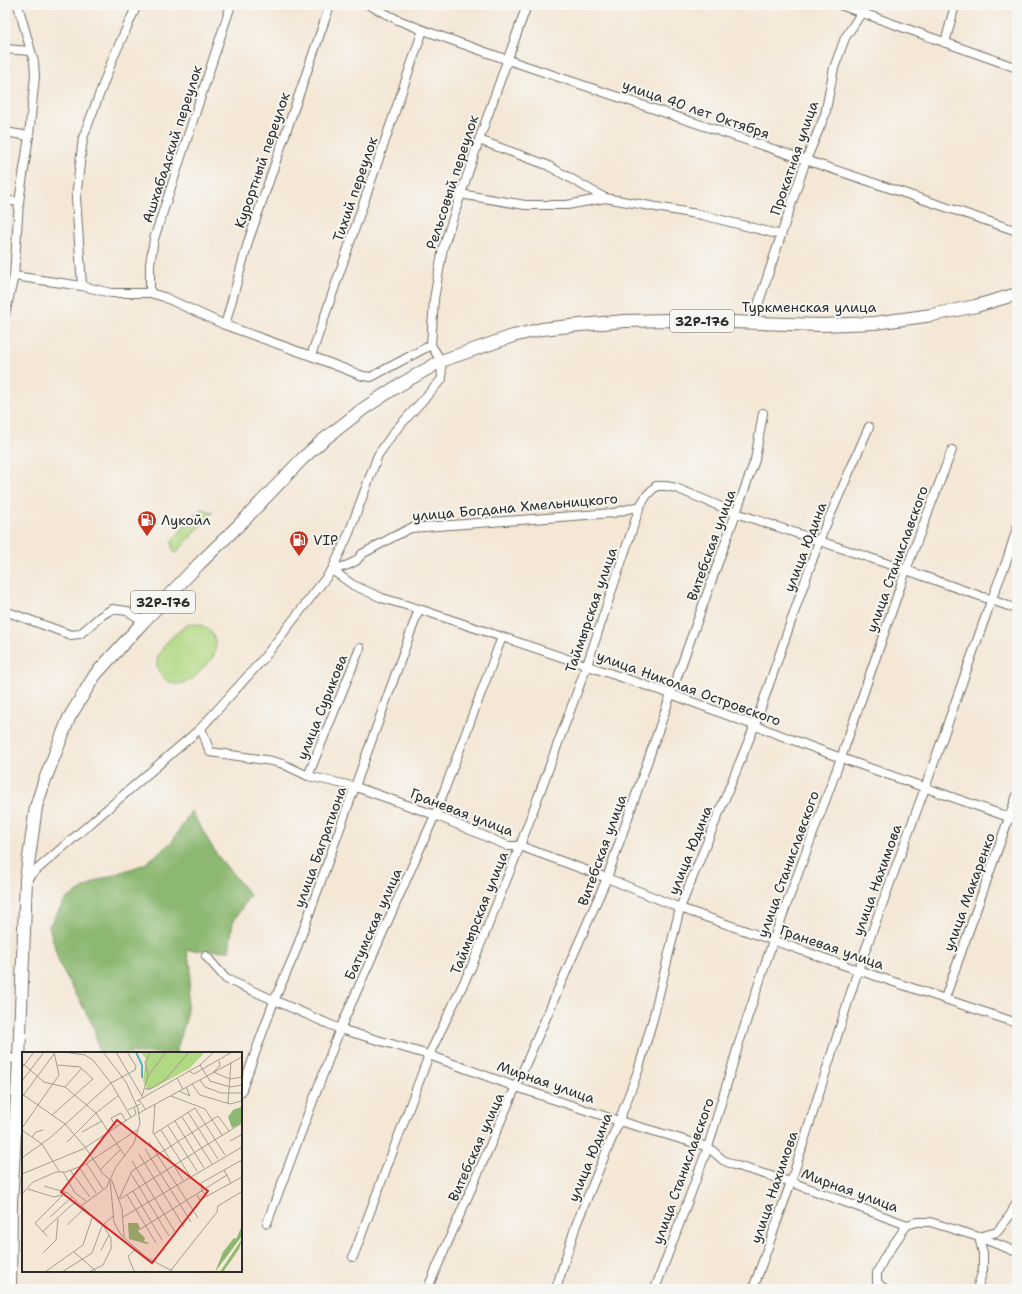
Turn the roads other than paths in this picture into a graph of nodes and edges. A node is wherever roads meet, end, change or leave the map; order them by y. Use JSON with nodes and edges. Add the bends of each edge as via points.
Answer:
{"nodes":[{"id":1,"x":18,"y":5,"type":"edge"},
{"id":2,"x":137,"y":5,"type":"edge"},
{"id":3,"x":231,"y":5,"type":"edge"},
{"id":4,"x":330,"y":5,"type":"edge"},
{"id":5,"x":369,"y":5,"type":"edge"},
{"id":6,"x":527,"y":5,"type":"edge"},
{"id":7,"x":840,"y":5,"type":"edge"},
{"id":8,"x":955,"y":5,"type":"edge"},
{"id":9,"x":863,"y":9,"type":"edge"},
{"id":10,"x":423,"y":30,"type":"junction"},
{"id":11,"x":944,"y":43,"type":"junction"},
{"id":12,"x":5,"y":49,"type":"edge"},
{"id":13,"x":30,"y":51,"type":"junction"},
{"id":14,"x":508,"y":60,"type":"junction"},
{"id":15,"x":1017,"y":68,"type":"edge"},
{"id":16,"x":5,"y":132,"type":"edge"},
{"id":17,"x":29,"y":136,"type":"junction"},
{"id":18,"x":478,"y":140,"type":"junction"},
{"id":19,"x":806,"y":160,"type":"junction"},
{"id":20,"x":460,"y":194,"type":"junction"},
{"id":21,"x":605,"y":198,"type":"junction"},
{"id":22,"x":5,"y":200,"type":"edge"},
{"id":23,"x":19,"y":202,"type":"junction"},
{"id":24,"x":1017,"y":231,"type":"edge"},
{"id":25,"x":781,"y":235,"type":"junction"},
{"id":26,"x":14,"y":276,"type":"junction"},
{"id":27,"x":82,"y":286,"type":"junction"},
{"id":28,"x":150,"y":293,"type":"junction"},
{"id":29,"x":1017,"y":294,"type":"edge"},
{"id":30,"x":5,"y":314,"type":"edge"},
{"id":31,"x":752,"y":323,"type":"junction"},
{"id":32,"x":225,"y":325,"type":"junction"},
{"id":33,"x":431,"y":345,"type":"junction"},
{"id":34,"x":311,"y":356,"type":"junction"},
{"id":35,"x":440,"y":361,"type":"junction"},
{"id":36,"x":763,"y":413,"type":"dead end"},
{"id":37,"x":869,"y":427,"type":"dead end"},
{"id":38,"x":952,"y":450,"type":"dead end"},
{"id":39,"x":640,"y":506,"type":"junction"},
{"id":40,"x":736,"y":513,"type":"junction"},
{"id":41,"x":1017,"y":528,"type":"edge"},
{"id":42,"x":820,"y":540,"type":"junction"},
{"id":43,"x":332,"y":570,"type":"junction"},
{"id":44,"x":906,"y":570,"type":"junction"},
{"id":45,"x":991,"y":601,"type":"junction"},
{"id":46,"x":419,"y":609,"type":"junction"},
{"id":47,"x":1017,"y":609,"type":"edge"},
{"id":48,"x":5,"y":611,"type":"edge"},
{"id":49,"x":144,"y":621,"type":"junction"},
{"id":50,"x":502,"y":637,"type":"junction"},
{"id":51,"x":360,"y":648,"type":"dead end"},
{"id":52,"x":587,"y":666,"type":"junction"},
{"id":53,"x":671,"y":694,"type":"junction"},
{"id":54,"x":754,"y":725,"type":"junction"},
{"id":55,"x":200,"y":728,"type":"junction"},
{"id":56,"x":841,"y":758,"type":"junction"},
{"id":57,"x":308,"y":776,"type":"junction"},
{"id":58,"x":356,"y":787,"type":"junction"},
{"id":59,"x":925,"y":788,"type":"junction"},
{"id":60,"x":1017,"y":795,"type":"edge"},
{"id":61,"x":435,"y":815,"type":"junction"},
{"id":62,"x":1013,"y":818,"type":"edge"},
{"id":63,"x":520,"y":846,"type":"junction"},
{"id":64,"x":607,"y":878,"type":"junction"},
{"id":65,"x":26,"y":879,"type":"junction"},
{"id":66,"x":680,"y":908,"type":"junction"},
{"id":67,"x":773,"y":941,"type":"junction"},
{"id":68,"x":206,"y":956,"type":"dead end"},
{"id":69,"x":858,"y":970,"type":"junction"},
{"id":70,"x":945,"y":998,"type":"junction"},
{"id":71,"x":274,"y":1001,"type":"junction"},
{"id":72,"x":1017,"y":1022,"type":"edge"},
{"id":73,"x":340,"y":1029,"type":"junction"},
{"id":74,"x":429,"y":1055,"type":"junction"},
{"id":75,"x":5,"y":1057,"type":"edge"},
{"id":76,"x":20,"y":1060,"type":"junction"},
{"id":77,"x":516,"y":1087,"type":"junction"},
{"id":78,"x":242,"y":1089,"type":"edge"},
{"id":79,"x":619,"y":1121,"type":"junction"},
{"id":80,"x":708,"y":1147,"type":"junction"},
{"id":81,"x":791,"y":1182,"type":"junction"},
{"id":82,"x":1017,"y":1201,"type":"edge"},
{"id":83,"x":268,"y":1223,"type":"dead end"},
{"id":84,"x":908,"y":1225,"type":"junction"},
{"id":85,"x":979,"y":1237,"type":"junction"},
{"id":86,"x":1017,"y":1252,"type":"edge"},
{"id":87,"x":353,"y":1257,"type":"dead end"},
{"id":88,"x":430,"y":1283,"type":"dead end"},
{"id":89,"x":10,"y":1289,"type":"edge"},
{"id":90,"x":556,"y":1289,"type":"edge"},
{"id":91,"x":655,"y":1289,"type":"edge"},
{"id":92,"x":753,"y":1289,"type":"edge"},
{"id":93,"x":884,"y":1289,"type":"edge"},
{"id":94,"x":977,"y":1289,"type":"edge"}],
"edges":[{"from":1,"to":13,"type":"street"},
{"from":2,"to":27,"type":"street","via":[[113,58],[83,138],[76,198]]},
{"from":3,"to":28,"type":"street","name":"Ашхабадский переулок","via":[[154,239],[150,264]]},
{"from":4,"to":32,"type":"street","name":"Курортный переулок","via":[[249,239]]},
{"from":5,"to":10,"type":"street","name":"улица 40 лет Октября"},
{"from":6,"to":14,"type":"street","name":"Рельсовый переулок"},
{"from":7,"to":9,"type":"street"},
{"from":8,"to":11,"type":"street"},
{"from":9,"to":11,"type":"street"},
{"from":9,"to":19,"type":"street","name":"Прокатная улица","via":[[845,38],[834,68],[825,115]]},
{"from":10,"to":14,"type":"street","name":"улица 40 лет Октября"},
{"from":10,"to":34,"type":"street","name":"Тихий переулок"},
{"from":11,"to":15,"type":"street"},
{"from":12,"to":13,"type":"street"},
{"from":13,"to":17,"type":"street","via":[[35,76]]},
{"from":14,"to":18,"type":"street","name":"Рельсовый переулок"},
{"from":14,"to":19,"type":"street","name":"улица 40 лет Октября"},
{"from":16,"to":17,"type":"street"},
{"from":17,"to":23,"type":"street"},
{"from":18,"to":20,"type":"street","name":"Рельсовый переулок"},
{"from":18,"to":21,"type":"street","via":[[547,165]]},
{"from":19,"to":24,"type":"street","name":"улица 40 лет Октября"},
{"from":19,"to":25,"type":"street","name":"Прокатная улица"},
{"from":20,"to":21,"type":"street","via":[[525,204],[567,205]]},
{"from":20,"to":33,"type":"street","name":"Рельсовый переулок","via":[[443,248],[434,299]]},
{"from":21,"to":25,"type":"street","via":[[702,215]]},
{"from":22,"to":23,"type":"street"},
{"from":23,"to":26,"type":"street"},
{"from":25,"to":31,"type":"street","name":"Прокатная улица"},
{"from":26,"to":27,"type":"street"},
{"from":26,"to":30,"type":"street"},
{"from":27,"to":28,"type":"street","via":[[111,293]]},
{"from":28,"to":32,"type":"street","via":[[164,296]]},
{"from":29,"to":31,"type":"main road","name":"Туркменская улица","number":"32Р-176","via":[[976,306],[881,323]]},
{"from":31,"to":35,"type":"main road","name":"Туркменская улица","number":"32Р-176","via":[[670,320],[570,326],[513,336]]},
{"from":32,"to":34,"type":"street"},
{"from":33,"to":34,"type":"street","via":[[370,377]]},
{"from":33,"to":35,"type":"street"},
{"from":35,"to":43,"type":"street","via":[[442,379],[394,432],[378,455],[349,533]]},
{"from":35,"to":49,"type":"main road","name":"Туркменская улица","number":"32Р-176","via":[[363,409],[322,441]]},
{"from":36,"to":40,"type":"street","name":"Витебская улица","via":[[755,460]]},
{"from":37,"to":42,"type":"street","name":"улица Юдина"},
{"from":38,"to":44,"type":"street","name":"улица Станиславского"},
{"from":39,"to":40,"type":"street","via":[[656,486],[666,486]]},
{"from":39,"to":43,"type":"street","name":"улица Богдана Хмельницкого","via":[[613,513],[411,528],[348,565]]},
{"from":39,"to":52,"type":"street","name":"Таймырская улица"},
{"from":40,"to":42,"type":"street"},
{"from":40,"to":53,"type":"street","name":"Витебская улица"},
{"from":41,"to":45,"type":"street","name":"улица Нахимова"},
{"from":42,"to":44,"type":"street"},
{"from":42,"to":54,"type":"street","name":"улица Юдина"},
{"from":43,"to":46,"type":"street","name":"улица Николая Островского","via":[[353,585],[382,598]]},
{"from":43,"to":55,"type":"street","via":[[264,659]]},
{"from":44,"to":45,"type":"street"},
{"from":44,"to":56,"type":"street","name":"улица Станиславского"},
{"from":45,"to":47,"type":"street"},
{"from":45,"to":59,"type":"street","name":"улица Нахимова"},
{"from":46,"to":50,"type":"street","name":"улица Николая Островского"},
{"from":46,"to":58,"type":"street","name":"улица Багратиона"},
{"from":48,"to":49,"type":"street","via":[[71,635],[80,634],[112,609],[127,611]]},
{"from":49,"to":65,"type":"main road","name":"Туркменская улица","number":"32Р-176","via":[[95,675],[69,718],[36,807]]},
{"from":50,"to":52,"type":"street","name":"улица Николая Островского"},
{"from":50,"to":61,"type":"street","name":"Батумская улица"},
{"from":51,"to":57,"type":"street","name":"улица Сурикова"},
{"from":52,"to":53,"type":"street","name":"улица Николая Островского"},
{"from":52,"to":63,"type":"street","name":"Таймырская улица"},
{"from":53,"to":54,"type":"street","name":"улица Николая Островского"},
{"from":53,"to":64,"type":"street","name":"Витебская улица"},
{"from":54,"to":56,"type":"street","name":"улица Николая Островского"},
{"from":54,"to":66,"type":"street","name":"улица Юдина"},
{"from":55,"to":57,"type":"street","name":"Граневая улица","via":[[210,752],[272,761]]},
{"from":55,"to":65,"type":"street"},
{"from":56,"to":59,"type":"street","name":"улица Николая Островского"},
{"from":56,"to":67,"type":"street","name":"улица Станиславского"},
{"from":57,"to":58,"type":"street","name":"Граневая улица"},
{"from":58,"to":61,"type":"street","name":"Граневая улица"},
{"from":58,"to":71,"type":"street","name":"улица Багратиона","via":[[295,953]]},
{"from":59,"to":62,"type":"street","name":"улица Николая Островского"},
{"from":59,"to":69,"type":"street","name":"улица Нахимова"},
{"from":60,"to":62,"type":"street","name":"улица Макаренко"},
{"from":61,"to":63,"type":"street","name":"Граневая улица","via":[[508,846]]},
{"from":61,"to":73,"type":"street","name":"Батумская улица"},
{"from":62,"to":70,"type":"street","name":"улица Макаренко"},
{"from":63,"to":64,"type":"street","name":"Граневая улица"},
{"from":63,"to":74,"type":"street","name":"Таймырская улица","via":[[471,968]]},
{"from":64,"to":66,"type":"street","name":"Граневая улица"},
{"from":64,"to":77,"type":"street","name":"Витебская улица"},
{"from":65,"to":76,"type":"main road","name":"Туркменская улица","number":"32Р-176"},
{"from":66,"to":67,"type":"street","name":"Граневая улица"},
{"from":66,"to":79,"type":"street","name":"улица Юдина","via":[[638,1071]]},
{"from":67,"to":69,"type":"street","name":"Граневая улица"},
{"from":67,"to":80,"type":"street","name":"улица Станиславского"},
{"from":68,"to":71,"type":"street","name":"Мирная улица","via":[[226,979]]},
{"from":69,"to":70,"type":"street","name":"Граневая улица"},
{"from":69,"to":81,"type":"street","name":"улица Нахимова"},
{"from":70,"to":72,"type":"street","name":"Граневая улица"},
{"from":71,"to":73,"type":"street","name":"Мирная улица"},
{"from":71,"to":78,"type":"street","name":"улица Багратиона"},
{"from":73,"to":74,"type":"street","name":"Мирная улица"},
{"from":73,"to":83,"type":"street","name":"Батумская улица"},
{"from":74,"to":77,"type":"street","name":"Мирная улица"},
{"from":74,"to":87,"type":"street","name":"Таймырская улица"},
{"from":75,"to":76,"type":"street"},
{"from":76,"to":89,"type":"main road","name":"Туркменская улица","number":"32Р-176","via":[[10,1203]]},
{"from":77,"to":79,"type":"street","name":"Мирная улица"},
{"from":77,"to":88,"type":"street","name":"Витебская улица"},
{"from":79,"to":80,"type":"street","name":"Мирная улица"},
{"from":79,"to":90,"type":"street","name":"улица Юдина","via":[[576,1225]]},
{"from":80,"to":81,"type":"street","name":"Мирная улица","via":[[723,1160],[734,1165]]},
{"from":80,"to":91,"type":"street","name":"улица Станиславского"},
{"from":81,"to":84,"type":"street","name":"Мирная улица"},
{"from":81,"to":92,"type":"street","name":"улица Нахимова"},
{"from":82,"to":85,"type":"street","via":[[1012,1214],[998,1232]]},
{"from":84,"to":85,"type":"street","name":"Мирная улица","via":[[930,1222]]},
{"from":84,"to":93,"type":"street","via":[[877,1273],[877,1282]]},
{"from":85,"to":86,"type":"street","name":"Мирная улица"},
{"from":85,"to":94,"type":"street","via":[[984,1270]]}]}
